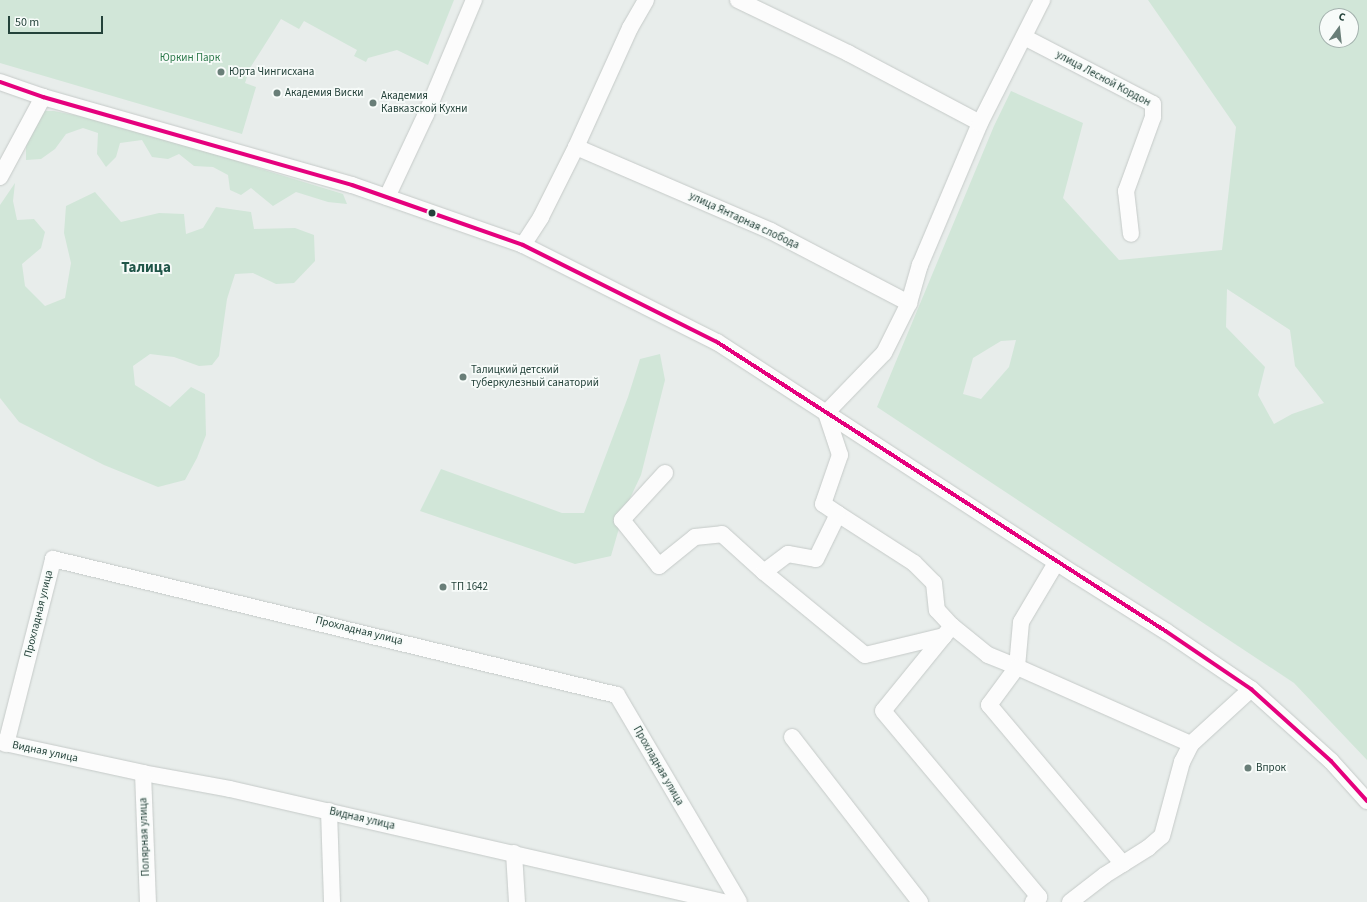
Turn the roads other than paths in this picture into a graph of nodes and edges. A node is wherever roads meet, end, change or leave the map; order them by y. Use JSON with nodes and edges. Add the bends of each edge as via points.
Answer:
{"nodes":[{"id":1,"x":474,"y":0,"type":"edge"},
{"id":2,"x":646,"y":0,"type":"edge"},
{"id":3,"x":738,"y":0,"type":"edge"},
{"id":4,"x":1042,"y":0,"type":"edge"},
{"id":5,"x":1024,"y":37,"type":"junction"},
{"id":6,"x":0,"y":82,"type":"edge"},
{"id":7,"x":43,"y":97,"type":"junction"},
{"id":8,"x":980,"y":123,"type":"junction"},
{"id":9,"x":576,"y":147,"type":"junction"},
{"id":10,"x":0,"y":177,"type":"edge"},
{"id":11,"x":387,"y":197,"type":"junction"},
{"id":12,"x":1131,"y":234,"type":"dead end"},
{"id":13,"x":522,"y":245,"type":"junction"},
{"id":14,"x":909,"y":303,"type":"junction"},
{"id":15,"x":826,"y":412,"type":"junction"},
{"id":16,"x":665,"y":473,"type":"dead end"},
{"id":17,"x":838,"y":514,"type":"junction"},
{"id":18,"x":1056,"y":562,"type":"junction"},
{"id":19,"x":764,"y":572,"type":"junction"},
{"id":20,"x":948,"y":631,"type":"junction"},
{"id":21,"x":1017,"y":667,"type":"junction"},
{"id":22,"x":1251,"y":689,"type":"junction"},
{"id":23,"x":792,"y":737,"type":"dead end"},
{"id":24,"x":3,"y":743,"type":"edge"},
{"id":25,"x":1192,"y":744,"type":"junction"},
{"id":26,"x":143,"y":773,"type":"junction"},
{"id":27,"x":1367,"y":801,"type":"edge"},
{"id":28,"x":329,"y":811,"type":"junction"},
{"id":29,"x":514,"y":853,"type":"junction"},
{"id":30,"x":1123,"y":864,"type":"junction"},
{"id":31,"x":148,"y":902,"type":"edge"},
{"id":32,"x":332,"y":902,"type":"edge"},
{"id":33,"x":517,"y":902,"type":"edge"},
{"id":34,"x":723,"y":902,"type":"edge"},
{"id":35,"x":739,"y":902,"type":"edge"},
{"id":36,"x":920,"y":902,"type":"edge"},
{"id":37,"x":1033,"y":902,"type":"edge"},
{"id":38,"x":1070,"y":902,"type":"edge"}],
"edges":[{"from":1,"to":11,"type":"street","via":[[426,114]]},
{"from":2,"to":9,"type":"street","via":[[630,28]]},
{"from":3,"to":8,"type":"street","via":[[848,53]]},
{"from":4,"to":5,"type":"street"},
{"from":5,"to":8,"type":"street"},
{"from":5,"to":12,"type":"street","name":"улица Лесной Кордон","via":[[1153,104],[1153,117],[1126,191]]},
{"from":6,"to":7,"type":"street"},
{"from":7,"to":10,"type":"street"},
{"from":7,"to":11,"type":"street"},
{"from":8,"to":14,"type":"street","via":[[923,258]]},
{"from":9,"to":13,"type":"street","via":[[541,217]]},
{"from":9,"to":14,"type":"street","name":"улица Янтарная слобода","via":[[771,231]]},
{"from":11,"to":13,"type":"street"},
{"from":13,"to":15,"type":"street","via":[[717,342]]},
{"from":14,"to":15,"type":"street","via":[[884,353]]},
{"from":15,"to":17,"type":"street","via":[[840,455],[823,504]]},
{"from":15,"to":18,"type":"street"},
{"from":16,"to":19,"type":"street","via":[[622,520],[659,566],[695,538],[722,534]]},
{"from":17,"to":19,"type":"street","via":[[816,559],[788,554]]},
{"from":17,"to":20,"type":"street","via":[[914,563],[934,583],[937,610]]},
{"from":18,"to":21,"type":"street","via":[[1021,622]]},
{"from":18,"to":22,"type":"street","via":[[1168,632]]},
{"from":19,"to":20,"type":"street","via":[[865,655]]},
{"from":20,"to":21,"type":"street","via":[[988,656]]},
{"from":20,"to":37,"type":"street","via":[[883,711],[1039,897]]},
{"from":21,"to":25,"type":"street"},
{"from":21,"to":30,"type":"street","via":[[989,705]]},
{"from":22,"to":25,"type":"street"},
{"from":22,"to":27,"type":"street","via":[[1331,761]]},
{"from":23,"to":36,"type":"street"},
{"from":24,"to":26,"type":"street","name":"Видная улица"},
{"from":24,"to":35,"type":"street","name":"Прохладная улица","via":[[53,559],[617,695]]},
{"from":25,"to":30,"type":"street","via":[[1182,762],[1162,836]]},
{"from":26,"to":28,"type":"street","name":"Видная улица"},
{"from":26,"to":31,"type":"street","name":"Полярная улица"},
{"from":28,"to":29,"type":"street","name":"Видная улица"},
{"from":28,"to":32,"type":"street"},
{"from":29,"to":33,"type":"street"},
{"from":29,"to":34,"type":"street","name":"Видная улица"},
{"from":30,"to":38,"type":"street"}]}
